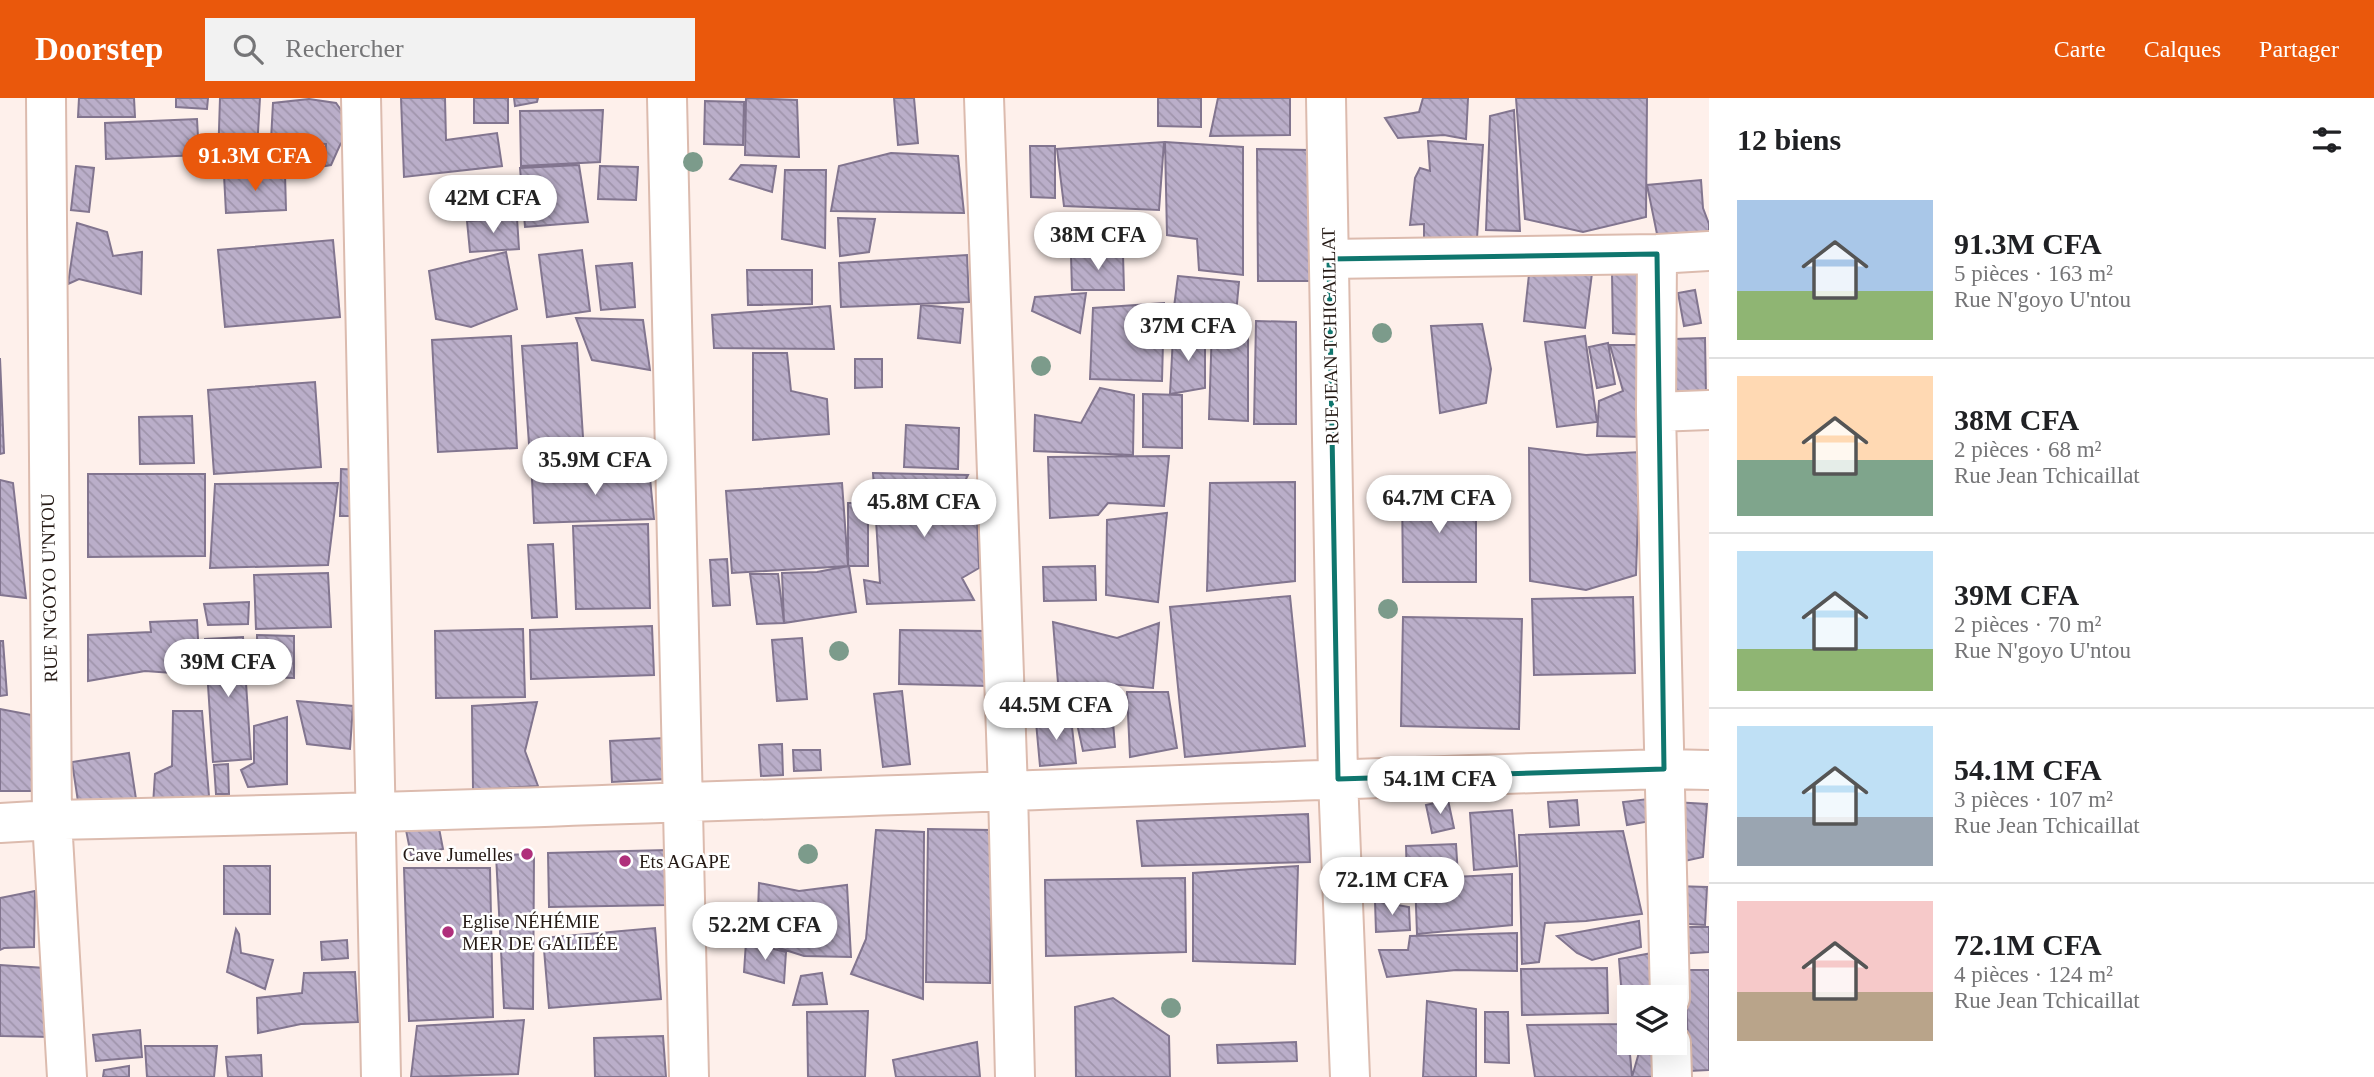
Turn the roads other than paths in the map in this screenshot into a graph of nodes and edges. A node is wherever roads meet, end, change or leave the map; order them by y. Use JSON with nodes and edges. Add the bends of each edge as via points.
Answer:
{"nodes":[{"id":1,"x":46,"y":98,"type":"edge"},
{"id":2,"x":361,"y":98,"type":"edge"},
{"id":3,"x":667,"y":98,"type":"edge"},
{"id":4,"x":984,"y":98,"type":"edge"},
{"id":5,"x":1326,"y":98,"type":"edge"},
{"id":6,"x":1709,"y":251,"type":"edge"},
{"id":7,"x":1657,"y":254,"type":"junction"},
{"id":8,"x":1329,"y":259,"type":"junction"},
{"id":9,"x":1709,"y":410,"type":"edge"},
{"id":10,"x":1656,"y":412,"type":"junction"},
{"id":11,"x":1664,"y":769,"type":"junction"},
{"id":12,"x":1709,"y":770,"type":"edge"},
{"id":13,"x":1338,"y":779,"type":"junction"},
{"id":14,"x":1008,"y":791,"type":"junction"},
{"id":15,"x":682,"y":802,"type":"junction"},
{"id":16,"x":376,"y":813,"type":"junction"},
{"id":17,"x":52,"y":820,"type":"junction"},
{"id":18,"x":0,"y":823,"type":"edge"},
{"id":19,"x":1670,"y":985,"type":"edge"},
{"id":20,"x":1671,"y":1055,"type":"edge"},
{"id":21,"x":67,"y":1077,"type":"edge"},
{"id":22,"x":381,"y":1077,"type":"edge"},
{"id":23,"x":689,"y":1077,"type":"edge"},
{"id":24,"x":1015,"y":1077,"type":"edge"},
{"id":25,"x":1350,"y":1077,"type":"edge"},
{"id":26,"x":1672,"y":1077,"type":"edge"}],
"edges":[{"from":1,"to":17,"type":"street","name":"RUE N'GOYO U'NTOU"},
{"from":2,"to":16,"type":"street"},
{"from":3,"to":15,"type":"street"},
{"from":4,"to":14,"type":"street"},
{"from":5,"to":8,"type":"street","name":"RUE JEAN TCHICAILLAT"},
{"from":6,"to":7,"type":"street"},
{"from":7,"to":8,"type":"street"},
{"from":7,"to":10,"type":"street"},
{"from":8,"to":13,"type":"street","name":"RUE JEAN TCHICAILLAT"},
{"from":9,"to":10,"type":"street"},
{"from":10,"to":11,"type":"street"},
{"from":11,"to":12,"type":"street"},
{"from":11,"to":13,"type":"street"},
{"from":11,"to":19,"type":"street"},
{"from":13,"to":14,"type":"street"},
{"from":13,"to":25,"type":"street","name":"RUE JEAN TCHICAILLAT"},
{"from":14,"to":15,"type":"street"},
{"from":14,"to":24,"type":"street"},
{"from":15,"to":16,"type":"street"},
{"from":15,"to":23,"type":"street"},
{"from":16,"to":17,"type":"street"},
{"from":16,"to":22,"type":"street"},
{"from":17,"to":18,"type":"street"},
{"from":17,"to":21,"type":"street","name":"RUE N'GOYO U'NTOU"},
{"from":20,"to":26,"type":"street"}]}
